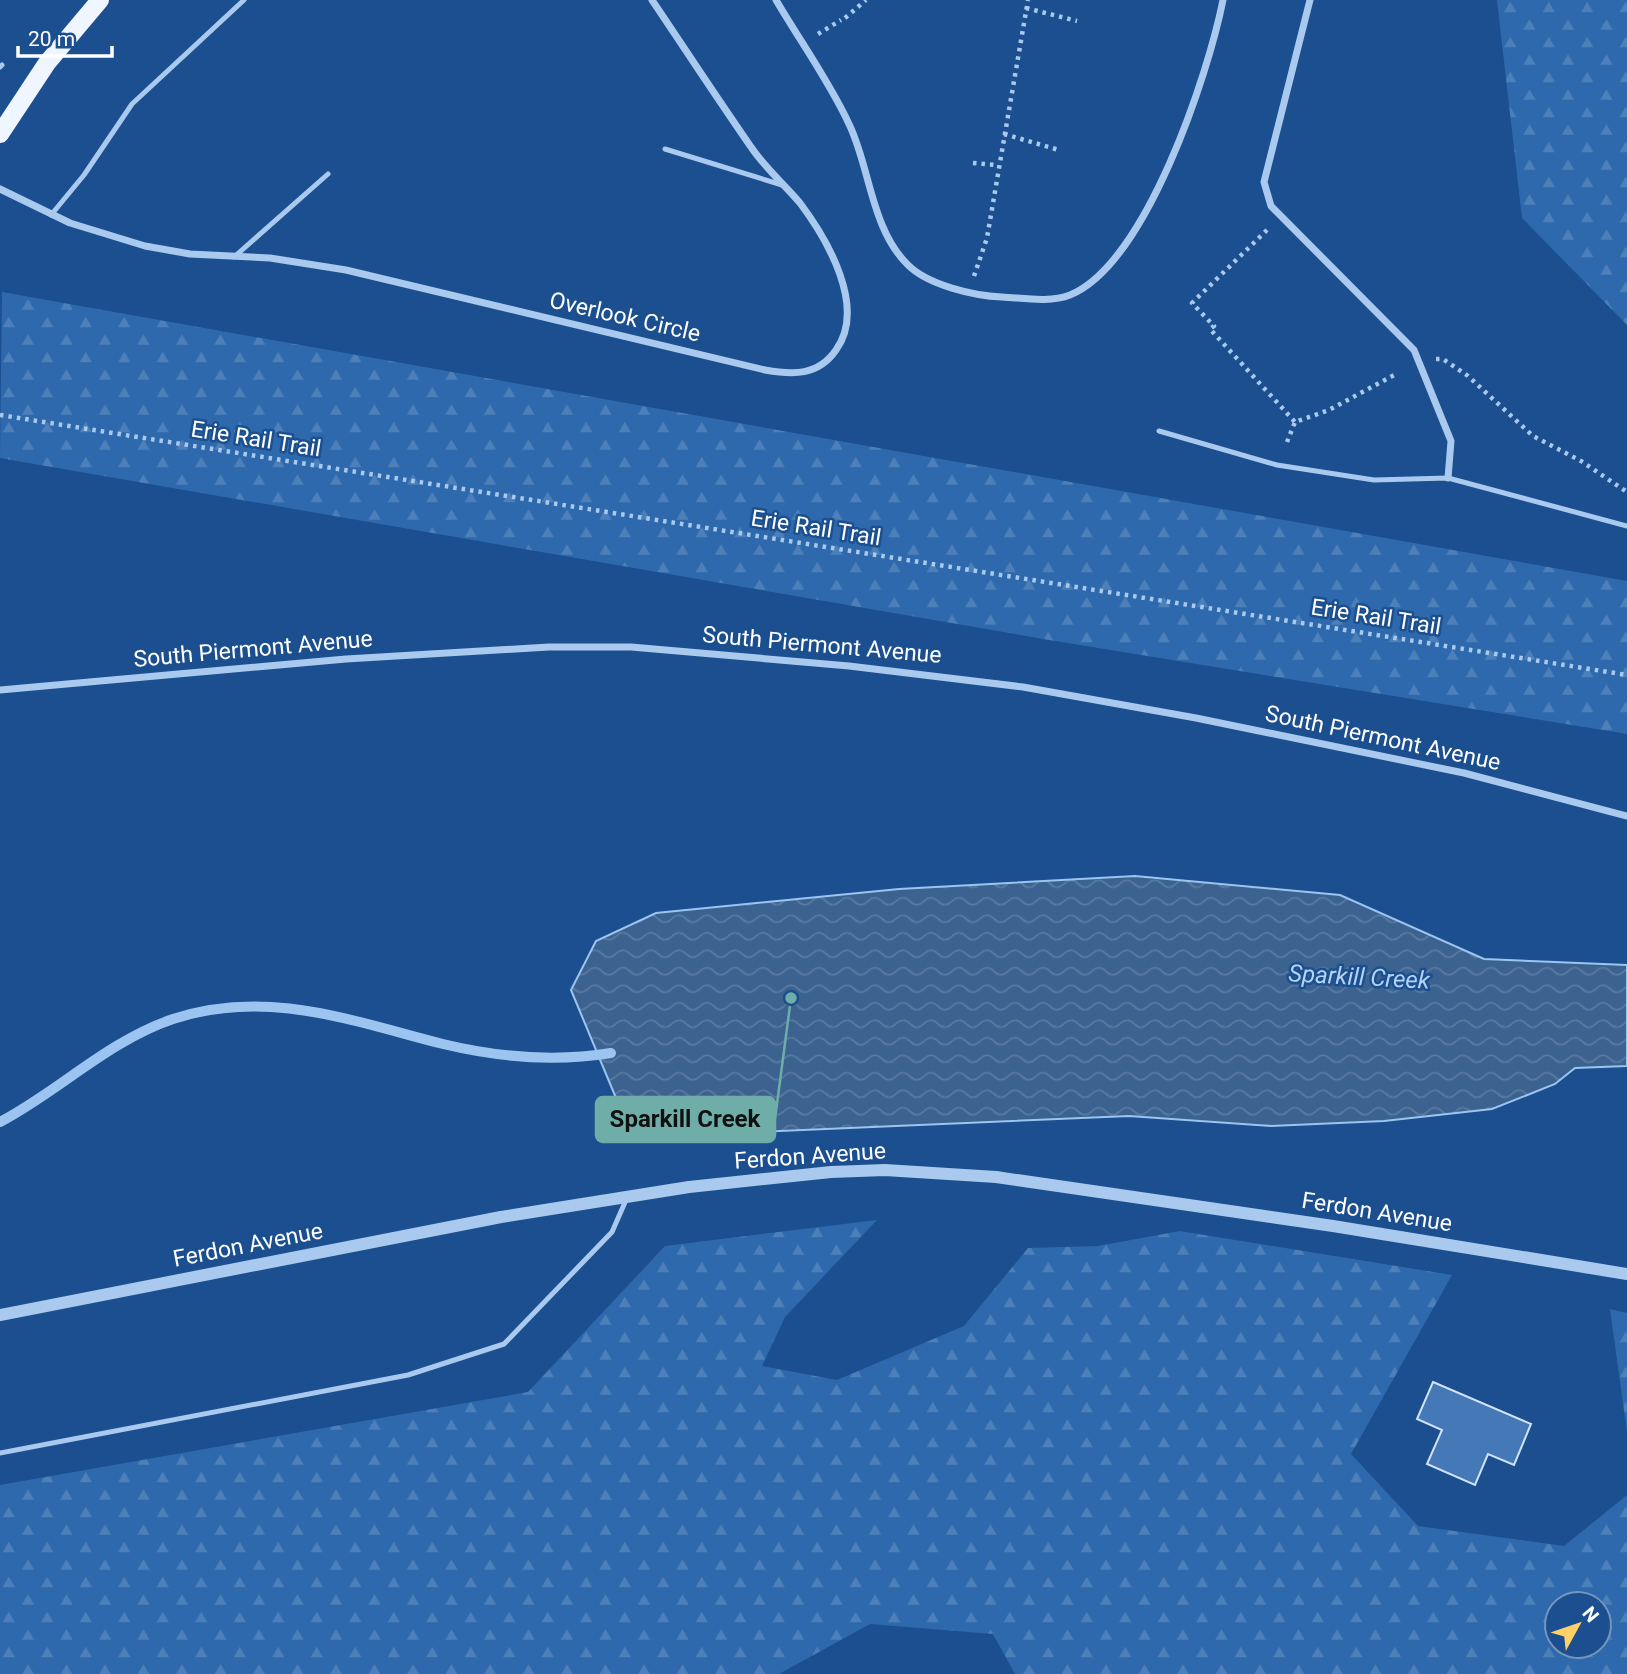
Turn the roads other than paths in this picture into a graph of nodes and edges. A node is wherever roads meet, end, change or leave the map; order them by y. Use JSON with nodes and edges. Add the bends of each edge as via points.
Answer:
{"nodes":[{"id":1,"x":100,"y":0,"type":"edge"},
{"id":2,"x":244,"y":0,"type":"edge"},
{"id":3,"x":652,"y":0,"type":"edge"},
{"id":4,"x":776,"y":0,"type":"edge"},
{"id":5,"x":1223,"y":0,"type":"edge"},
{"id":6,"x":1310,"y":0,"type":"edge"},
{"id":7,"x":0,"y":134,"type":"edge"},
{"id":8,"x":665,"y":149,"type":"dead end"},
{"id":9,"x":328,"y":174,"type":"dead end"},
{"id":10,"x":784,"y":186,"type":"junction"},
{"id":11,"x":0,"y":189,"type":"edge"},
{"id":12,"x":51,"y":215,"type":"junction"},
{"id":13,"x":234,"y":257,"type":"junction"},
{"id":14,"x":1158,"y":431,"type":"dead end"},
{"id":15,"x":1448,"y":478,"type":"junction"},
{"id":16,"x":1627,"y":527,"type":"edge"},
{"id":17,"x":0,"y":690,"type":"edge"},
{"id":18,"x":1627,"y":816,"type":"edge"},
{"id":19,"x":628,"y":1196,"type":"junction"},
{"id":20,"x":1627,"y":1274,"type":"edge"},
{"id":21,"x":0,"y":1315,"type":"edge"},
{"id":22,"x":0,"y":1453,"type":"edge"}],
"edges":[{"from":1,"to":7,"type":"main road","via":[[47,63]]},
{"from":2,"to":12,"type":"lane","via":[[132,104]]},
{"from":3,"to":10,"type":"street","name":"Overlook Circle","via":[[753,150]]},
{"from":4,"to":5,"type":"street","via":[[850,125],[881,224],[907,265],[931,280],[992,297],[1043,299],[1070,295],[1101,274],[1139,225],[1186,124]]},
{"from":6,"to":15,"type":"street","via":[[1264,181],[1271,206],[1414,350],[1451,441]]},
{"from":8,"to":10,"type":"lane"},
{"from":9,"to":13,"type":"lane"},
{"from":10,"to":13,"type":"street","name":"Overlook Circle","via":[[820,232],[847,304],[838,349],[804,373],[765,370],[346,270]]},
{"from":11,"to":12,"type":"street","name":"Overlook Circle"},
{"from":12,"to":13,"type":"street","name":"Overlook Circle","via":[[145,246]]},
{"from":14,"to":15,"type":"lane","via":[[1277,465],[1374,480]]},
{"from":15,"to":16,"type":"lane"},
{"from":17,"to":18,"type":"street","name":"South Piermont Avenue","via":[[346,659],[631,647],[1023,687],[1464,773]]},
{"from":19,"to":20,"type":"street","name":"Ferdon Avenue","via":[[818,1172],[943,1173],[1163,1200]]},
{"from":19,"to":21,"type":"street","name":"Ferdon Avenue"},
{"from":19,"to":22,"type":"lane","via":[[612,1232],[504,1344],[408,1375]]}]}
